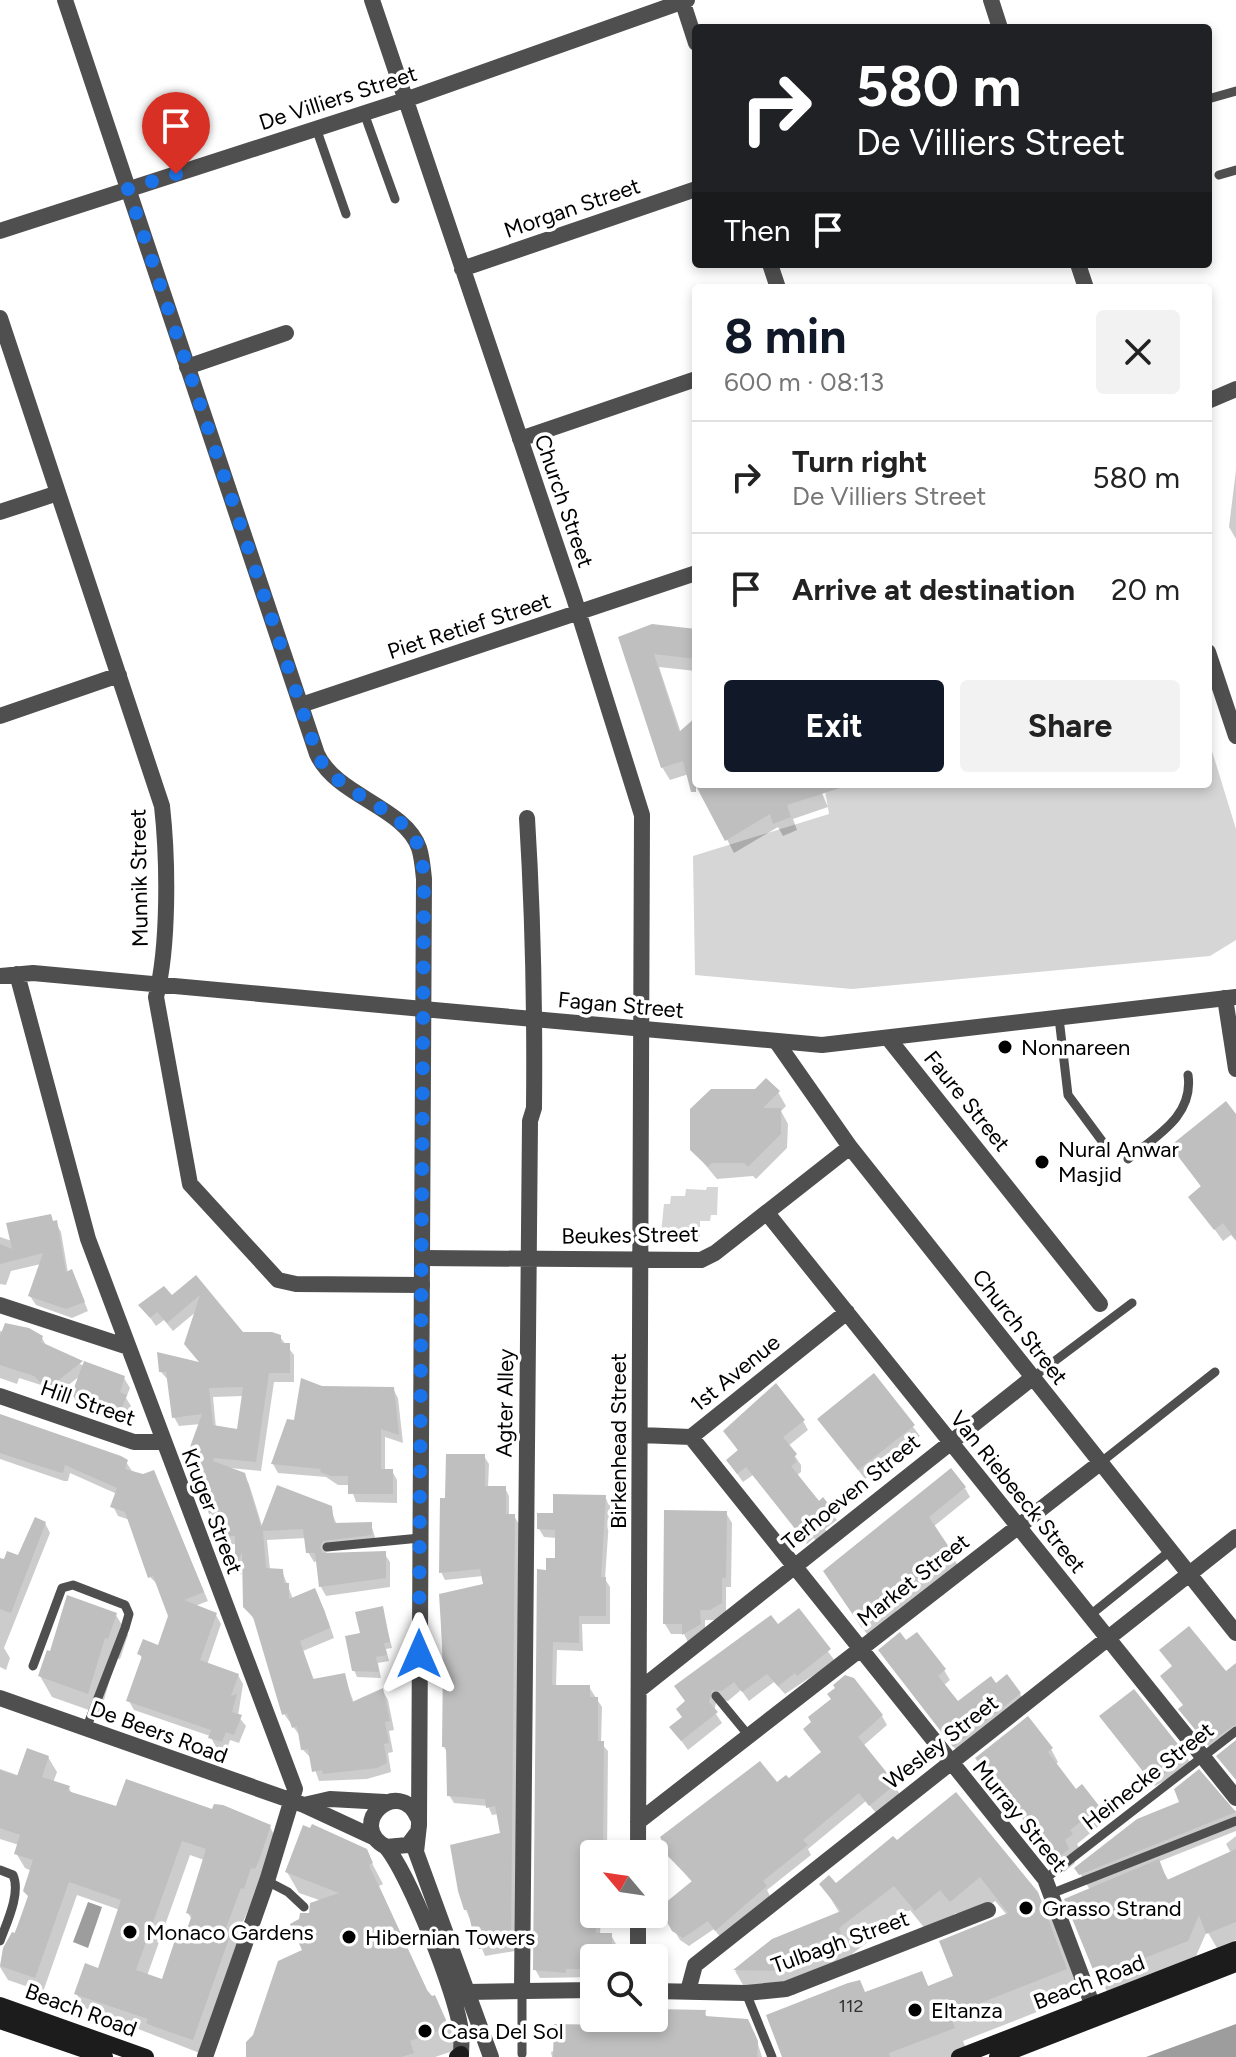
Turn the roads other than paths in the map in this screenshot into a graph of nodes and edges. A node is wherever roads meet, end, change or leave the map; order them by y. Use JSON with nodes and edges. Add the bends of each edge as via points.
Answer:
{"nodes":[{"id":1,"x":65,"y":0,"type":"edge"},
{"id":2,"x":372,"y":0,"type":"edge"},
{"id":3,"x":684,"y":0,"type":"edge"},
{"id":4,"x":991,"y":0,"type":"edge"},
{"id":5,"x":999,"y":24,"type":"edge"},
{"id":6,"x":692,"y":29,"type":"edge"},
{"id":7,"x":1236,"y":91,"type":"edge"},
{"id":8,"x":1212,"y":98,"type":"edge"},
{"id":9,"x":405,"y":100,"type":"junction"},
{"id":10,"x":364,"y":113,"type":"junction"},
{"id":11,"x":316,"y":128,"type":"junction"},
{"id":12,"x":1236,"y":170,"type":"edge"},
{"id":13,"x":1219,"y":175,"type":"dead end"},
{"id":14,"x":128,"y":189,"type":"junction"},
{"id":15,"x":692,"y":190,"type":"edge"},
{"id":16,"x":395,"y":199,"type":"dead end"},
{"id":17,"x":346,"y":214,"type":"dead end"},
{"id":18,"x":0,"y":231,"type":"edge"},
{"id":19,"x":462,"y":269,"type":"junction"},
{"id":20,"x":0,"y":318,"type":"edge"},
{"id":21,"x":286,"y":333,"type":"dead end"},
{"id":22,"x":187,"y":367,"type":"junction"},
{"id":23,"x":692,"y":380,"type":"edge"},
{"id":24,"x":1236,"y":389,"type":"edge"},
{"id":25,"x":1212,"y":399,"type":"edge"},
{"id":26,"x":520,"y":439,"type":"junction"},
{"id":27,"x":58,"y":493,"type":"junction"},
{"id":28,"x":0,"y":512,"type":"edge"},
{"id":29,"x":692,"y":574,"type":"edge"},
{"id":30,"x":578,"y":613,"type":"junction"},
{"id":31,"x":1212,"y":664,"type":"edge"},
{"id":32,"x":119,"y":675,"type":"junction"},
{"id":33,"x":301,"y":705,"type":"junction"},
{"id":34,"x":0,"y":716,"type":"edge"},
{"id":35,"x":1236,"y":736,"type":"edge"},
{"id":36,"x":527,"y":818,"type":"dead end"},
{"id":37,"x":17,"y":974,"type":"junction"},
{"id":38,"x":0,"y":976,"type":"edge"},
{"id":39,"x":159,"y":984,"type":"junction"},
{"id":40,"x":1230,"y":997,"type":"edge"},
{"id":41,"x":423,"y":1009,"type":"junction"},
{"id":42,"x":1059,"y":1018,"type":"junction"},
{"id":43,"x":535,"y":1019,"type":"junction"},
{"id":44,"x":642,"y":1029,"type":"junction"},
{"id":45,"x":888,"y":1038,"type":"junction"},
{"id":46,"x":778,"y":1044,"type":"junction"},
{"id":47,"x":1236,"y":1069,"type":"edge"},
{"id":48,"x":1188,"y":1075,"type":"dead end"},
{"id":49,"x":1102,"y":1141,"type":"dead end"},
{"id":50,"x":850,"y":1147,"type":"junction"},
{"id":51,"x":1128,"y":1159,"type":"dead end"},
{"id":52,"x":767,"y":1213,"type":"junction"},
{"id":53,"x":422,"y":1258,"type":"junction"},
{"id":54,"x":529,"y":1258,"type":"junction"},
{"id":55,"x":640,"y":1258,"type":"junction"},
{"id":56,"x":422,"y":1285,"type":"junction"},
{"id":57,"x":1132,"y":1303,"type":"dead end"},
{"id":58,"x":1100,"y":1304,"type":"dead end"},
{"id":59,"x":0,"y":1305,"type":"edge"},
{"id":60,"x":847,"y":1312,"type":"junction"},
{"id":61,"x":128,"y":1347,"type":"junction"},
{"id":62,"x":1215,"y":1372,"type":"dead end"},
{"id":63,"x":1032,"y":1378,"type":"junction"},
{"id":64,"x":0,"y":1396,"type":"edge"},
{"id":65,"x":640,"y":1435,"type":"junction"},
{"id":66,"x":691,"y":1437,"type":"junction"},
{"id":67,"x":163,"y":1442,"type":"junction"},
{"id":68,"x":949,"y":1442,"type":"junction"},
{"id":69,"x":1100,"y":1463,"type":"junction"},
{"id":70,"x":1017,"y":1526,"type":"junction"},
{"id":71,"x":1236,"y":1537,"type":"edge"},
{"id":72,"x":420,"y":1538,"type":"junction"},
{"id":73,"x":327,"y":1547,"type":"dead end"},
{"id":74,"x":1170,"y":1551,"type":"junction"},
{"id":75,"x":793,"y":1566,"type":"junction"},
{"id":76,"x":1189,"y":1574,"type":"junction"},
{"id":77,"x":1089,"y":1616,"type":"junction"},
{"id":78,"x":1236,"y":1633,"type":"edge"},
{"id":79,"x":1107,"y":1639,"type":"junction"},
{"id":80,"x":860,"y":1650,"type":"junction"},
{"id":81,"x":33,"y":1666,"type":"dead end"},
{"id":82,"x":639,"y":1690,"type":"junction"},
{"id":83,"x":716,"y":1696,"type":"dead end"},
{"id":84,"x":0,"y":1698,"type":"edge"},
{"id":85,"x":86,"y":1729,"type":"junction"},
{"id":86,"x":1236,"y":1731,"type":"edge"},
{"id":87,"x":749,"y":1736,"type":"junction"},
{"id":88,"x":1202,"y":1756,"type":"junction"},
{"id":89,"x":949,"y":1763,"type":"junction"},
{"id":90,"x":418,"y":1770,"type":"junction"},
{"id":91,"x":1236,"y":1798,"type":"edge"},
{"id":92,"x":389,"y":1801,"type":"junction"},
{"id":93,"x":298,"y":1803,"type":"junction"},
{"id":94,"x":1236,"y":1821,"type":"edge"},
{"id":95,"x":638,"y":1822,"type":"junction"},
{"id":96,"x":418,"y":1825,"type":"junction"},
{"id":97,"x":638,"y":1840,"type":"edge"},
{"id":98,"x":379,"y":1842,"type":"junction"},
{"id":99,"x":0,"y":1870,"type":"edge"},
{"id":100,"x":267,"y":1881,"type":"junction"},
{"id":101,"x":1049,"y":1886,"type":"junction"},
{"id":102,"x":304,"y":1907,"type":"dead end"},
{"id":103,"x":988,"y":1910,"type":"dead end"},
{"id":104,"x":0,"y":1941,"type":"edge"},
{"id":105,"x":1236,"y":1949,"type":"edge"},
{"id":106,"x":1236,"y":1964,"type":"edge"},
{"id":107,"x":446,"y":1980,"type":"junction"},
{"id":108,"x":522,"y":1990,"type":"junction"},
{"id":109,"x":580,"y":1990,"type":"edge"},
{"id":110,"x":668,"y":1991,"type":"edge"},
{"id":111,"x":688,"y":1991,"type":"junction"},
{"id":112,"x":468,"y":1992,"type":"junction"},
{"id":113,"x":746,"y":1993,"type":"junction"},
{"id":114,"x":0,"y":2005,"type":"edge"},
{"id":115,"x":1095,"y":2011,"type":"junction"},
{"id":116,"x":0,"y":2021,"type":"edge"},
{"id":117,"x":522,"y":2054,"type":"dead end"},
{"id":118,"x":460,"y":2056,"type":"edge"},
{"id":119,"x":105,"y":2057,"type":"edge"},
{"id":120,"x":146,"y":2057,"type":"edge"},
{"id":121,"x":205,"y":2057,"type":"edge"},
{"id":122,"x":491,"y":2057,"type":"edge"},
{"id":123,"x":772,"y":2057,"type":"edge"},
{"id":124,"x":959,"y":2057,"type":"edge"},
{"id":125,"x":997,"y":2057,"type":"edge"}],
"edges":[{"from":1,"to":14,"type":"street"},
{"from":2,"to":9,"type":"street","name":"Church Street"},
{"from":3,"to":6,"type":"street"},
{"from":3,"to":9,"type":"street","name":"De Villiers Street"},
{"from":4,"to":5,"type":"street"},
{"from":7,"to":8,"type":"lane"},
{"from":9,"to":10,"type":"street","name":"De Villiers Street"},
{"from":9,"to":19,"type":"street","name":"Church Street"},
{"from":10,"to":11,"type":"street","name":"De Villiers Street"},
{"from":10,"to":16,"type":"lane"},
{"from":11,"to":14,"type":"street","name":"De Villiers Street"},
{"from":11,"to":17,"type":"lane"},
{"from":12,"to":13,"type":"lane"},
{"from":14,"to":18,"type":"street","name":"De Villiers Street"},
{"from":14,"to":22,"type":"street"},
{"from":15,"to":19,"type":"street","name":"Morgan Street"},
{"from":19,"to":26,"type":"street","name":"Church Street"},
{"from":20,"to":27,"type":"street","name":"Munnik Street"},
{"from":21,"to":22,"type":"street"},
{"from":22,"to":33,"type":"street"},
{"from":23,"to":26,"type":"street"},
{"from":24,"to":25,"type":"street"},
{"from":26,"to":30,"type":"street","name":"Church Street"},
{"from":27,"to":28,"type":"street"},
{"from":27,"to":32,"type":"street","name":"Munnik Street"},
{"from":29,"to":30,"type":"street","name":"Piet Retief Street"},
{"from":30,"to":33,"type":"street","name":"Piet Retief Street"},
{"from":30,"to":44,"type":"street","name":"Church Street","via":[[642,815]]},
{"from":31,"to":35,"type":"street"},
{"from":32,"to":34,"type":"street"},
{"from":32,"to":39,"type":"street","name":"Munnik Street","via":[[162,806]]},
{"from":33,"to":41,"type":"street","via":[[324,768],[386,813],[418,845],[424,879]]},
{"from":36,"to":43,"type":"street","name":"Agter Alley"},
{"from":37,"to":38,"type":"street","name":"Fagan Street"},
{"from":37,"to":39,"type":"street","name":"Fagan Street"},
{"from":37,"to":61,"type":"street","name":"Kruger Street","via":[[88,1239]]},
{"from":39,"to":41,"type":"street","name":"Fagan Street"},
{"from":39,"to":56,"type":"street","name":"Munnik Street","via":[[156,997],[190,1184],[198,1196],[278,1280]]},
{"from":40,"to":42,"type":"street","name":"Fagan Street"},
{"from":40,"to":47,"type":"street"},
{"from":41,"to":43,"type":"street","name":"Fagan Street"},
{"from":41,"to":53,"type":"street"},
{"from":42,"to":45,"type":"street","name":"Fagan Street"},
{"from":42,"to":49,"type":"lane","via":[[1068,1095]]},
{"from":43,"to":44,"type":"street","name":"Fagan Street"},
{"from":43,"to":54,"type":"street","name":"Agter Alley"},
{"from":44,"to":46,"type":"street","name":"Fagan Street"},
{"from":44,"to":55,"type":"street","name":"Birkenhead Street"},
{"from":45,"to":46,"type":"street","name":"Fagan Street"},
{"from":45,"to":58,"type":"street","name":"Faure Street"},
{"from":46,"to":50,"type":"street","name":"Church Street"},
{"from":48,"to":51,"type":"lane","via":[[1189,1095],[1175,1121]]},
{"from":50,"to":52,"type":"street","name":"Beukes Street"},
{"from":50,"to":63,"type":"street","name":"Church Street"},
{"from":52,"to":55,"type":"street","name":"Beukes Street","via":[[708,1258]]},
{"from":52,"to":60,"type":"street","name":"Van Riebeeck Street"},
{"from":53,"to":54,"type":"street","name":"Beukes Street"},
{"from":53,"to":56,"type":"street"},
{"from":54,"to":55,"type":"street","name":"Beukes Street"},
{"from":54,"to":108,"type":"street","name":"Agter Alley"},
{"from":55,"to":65,"type":"street","name":"Birkenhead Street"},
{"from":56,"to":72,"type":"street"},
{"from":57,"to":63,"type":"lane","name":"Terhoeven Street"},
{"from":59,"to":61,"type":"street"},
{"from":60,"to":66,"type":"street","name":"1st Avenue"},
{"from":60,"to":68,"type":"street","name":"Van Riebeeck Street"},
{"from":61,"to":67,"type":"street","name":"Kruger Street"},
{"from":62,"to":69,"type":"lane","name":"Market Street"},
{"from":63,"to":68,"type":"street","name":"Terhoeven Street"},
{"from":63,"to":69,"type":"street","name":"Church Street"},
{"from":64,"to":67,"type":"street","name":"Hill Street","via":[[134,1442]]},
{"from":65,"to":66,"type":"street","name":"1st Avenue"},
{"from":65,"to":82,"type":"street","name":"Birkenhead Street"},
{"from":66,"to":75,"type":"street","name":"Murray Street"},
{"from":67,"to":93,"type":"street","name":"Kruger Street"},
{"from":68,"to":70,"type":"street","name":"Van Riebeeck Street"},
{"from":68,"to":75,"type":"street","name":"Terhoeven Street"},
{"from":69,"to":70,"type":"street","name":"Market Street"},
{"from":69,"to":74,"type":"street","name":"Church Street"},
{"from":70,"to":77,"type":"street","name":"Van Riebeeck Street"},
{"from":70,"to":80,"type":"street","name":"Market Street"},
{"from":71,"to":76,"type":"street","name":"Wesley Street"},
{"from":72,"to":73,"type":"lane"},
{"from":72,"to":90,"type":"street"},
{"from":74,"to":76,"type":"street","name":"Church Street"},
{"from":74,"to":77,"type":"lane"},
{"from":75,"to":80,"type":"street","name":"Murray Street"},
{"from":75,"to":82,"type":"street","name":"Terhoeven Street"},
{"from":76,"to":78,"type":"street","name":"Church Street"},
{"from":76,"to":79,"type":"street","name":"Wesley Street"},
{"from":77,"to":79,"type":"street","name":"Van Riebeeck Street"},
{"from":79,"to":88,"type":"street","name":"Van Riebeeck Street"},
{"from":79,"to":89,"type":"street","name":"Wesley Street"},
{"from":80,"to":87,"type":"street","name":"Market Street"},
{"from":80,"to":89,"type":"street","name":"Murray Street"},
{"from":81,"to":85,"type":"lane","via":[[62,1588],[73,1585],[125,1605],[125,1628]]},
{"from":82,"to":95,"type":"street","name":"Birkenhead Street"},
{"from":83,"to":87,"type":"lane"},
{"from":84,"to":85,"type":"street","name":"De Beers Road"},
{"from":85,"to":93,"type":"street","name":"De Beers Road"},
{"from":86,"to":88,"type":"lane","name":"Heinecke Street"},
{"from":87,"to":95,"type":"street","name":"Market Street"},
{"from":88,"to":91,"type":"street","name":"Van Riebeeck Street"},
{"from":88,"to":101,"type":"lane","name":"Heinecke Street"},
{"from":89,"to":101,"type":"street","name":"Murray Street"},
{"from":89,"to":111,"type":"street","name":"Wesley Street","via":[[695,1965]]},
{"from":90,"to":92,"type":"street","via":[[407,1789]]},
{"from":90,"to":96,"type":"street"},
{"from":92,"to":93,"type":"street","name":"De Beers Road"},
{"from":92,"to":96,"type":"street","via":[[409,1804]]},
{"from":92,"to":98,"type":"street","via":[[373,1813]]},
{"from":93,"to":98,"type":"street","name":"De Beers Road"},
{"from":93,"to":100,"type":"street","name":"Kruger Street"},
{"from":94,"to":101,"type":"lane"},
{"from":95,"to":97,"type":"street","name":"Birkenhead Street"},
{"from":96,"to":98,"type":"street","via":[[408,1845]]},
{"from":96,"to":112,"type":"street","via":[[417,1861]]},
{"from":98,"to":107,"type":"street","via":[[404,1872]]},
{"from":99,"to":104,"type":"lane","via":[[16,1882]]},
{"from":100,"to":102,"type":"lane"},
{"from":100,"to":121,"type":"street","name":"Kruger Street"},
{"from":101,"to":115,"type":"street","name":"Murray Street"},
{"from":103,"to":113,"type":"street","name":"Tulbagh Street","via":[[786,1989]]},
{"from":105,"to":115,"type":"main road","name":"Beach Road"},
{"from":106,"to":115,"type":"main road","name":"Beach Road"},
{"from":107,"to":112,"type":"street"},
{"from":107,"to":118,"type":"street","via":[[459,2021]]},
{"from":108,"to":109,"type":"street"},
{"from":108,"to":112,"type":"street"},
{"from":108,"to":117,"type":"lane"},
{"from":110,"to":111,"type":"street","name":"Tulbagh Street"},
{"from":111,"to":113,"type":"street","name":"Tulbagh Street"},
{"from":112,"to":122,"type":"street"},
{"from":113,"to":123,"type":"lane"},
{"from":114,"to":120,"type":"main road","name":"Beach Road"},
{"from":115,"to":124,"type":"main road","name":"Beach Road"},
{"from":115,"to":125,"type":"main road","name":"Beach Road"},
{"from":116,"to":119,"type":"main road","name":"Beach Road"}]}
